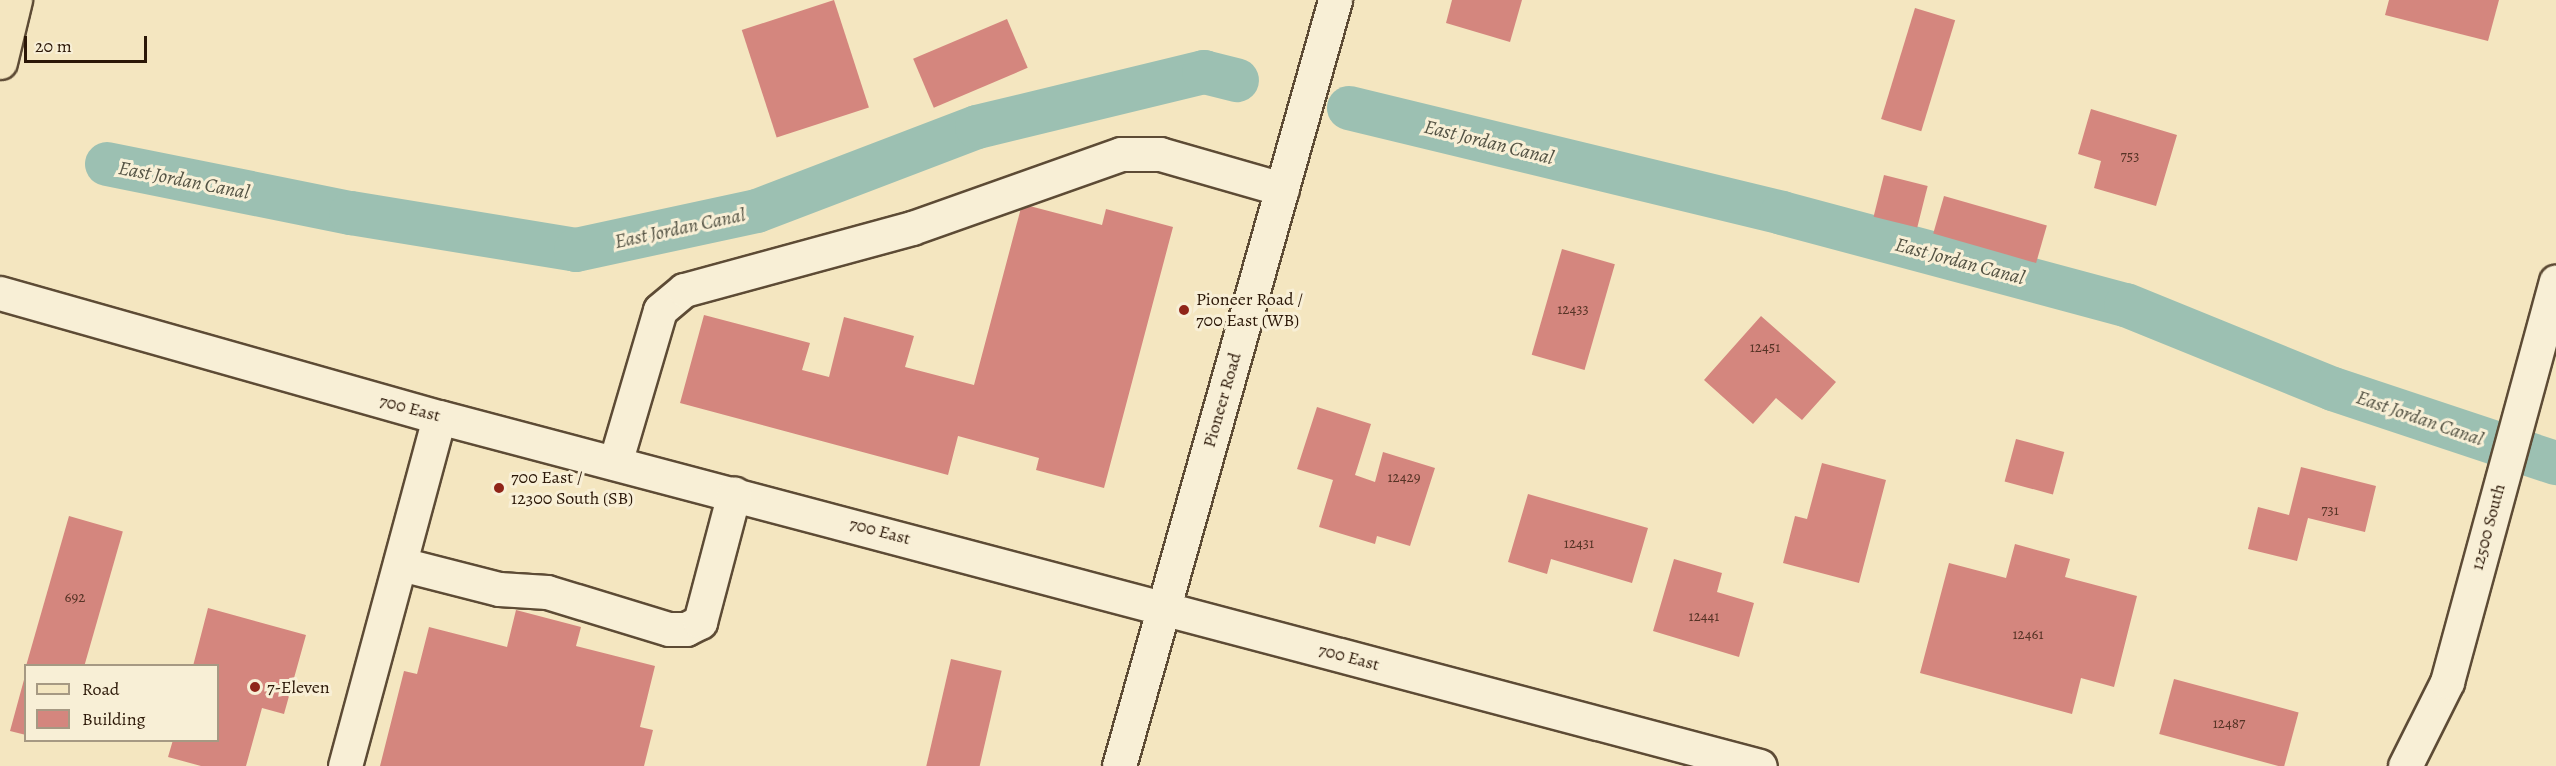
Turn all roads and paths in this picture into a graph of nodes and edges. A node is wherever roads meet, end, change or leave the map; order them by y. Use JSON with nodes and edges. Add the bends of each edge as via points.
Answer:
{"nodes":[{"id":1,"x":15,"y":0,"type":"edge"},
{"id":2,"x":1335,"y":0,"type":"edge"},
{"id":3,"x":0,"y":62,"type":"edge"},
{"id":4,"x":1282,"y":189,"type":"junction"},
{"id":5,"x":2556,"y":282,"type":"edge"},
{"id":6,"x":0,"y":293,"type":"edge"},
{"id":7,"x":439,"y":417,"type":"junction"},
{"id":8,"x":615,"y":463,"type":"junction"},
{"id":9,"x":734,"y":493,"type":"junction"},
{"id":10,"x":401,"y":564,"type":"junction"},
{"id":11,"x":1164,"y":608,"type":"junction"},
{"id":12,"x":345,"y":766,"type":"edge"},
{"id":13,"x":1119,"y":766,"type":"edge"},
{"id":14,"x":1760,"y":766,"type":"edge"},
{"id":15,"x":2405,"y":766,"type":"edge"}],
"edges":[{"from":1,"to":3,"type":"main road"},
{"from":2,"to":4,"type":"street","name":"Pioneer Road"},
{"from":4,"to":8,"type":"street","via":[[1160,154],[1121,154],[912,228],[684,290],[660,310]]},
{"from":4,"to":11,"type":"street","name":"Pioneer Road"},
{"from":5,"to":15,"type":"street","name":"12500 South","via":[[2447,682]]},
{"from":6,"to":7,"type":"street","name":"700 East"},
{"from":7,"to":8,"type":"street","name":"700 East"},
{"from":7,"to":10,"type":"street"},
{"from":8,"to":9,"type":"street","name":"700 East"},
{"from":9,"to":10,"type":"street","via":[[700,622],[686,629],[669,629],[547,592],[499,589]]},
{"from":9,"to":11,"type":"street","name":"700 East"},
{"from":10,"to":12,"type":"street"},
{"from":11,"to":13,"type":"street","name":"Pioneer Road"},
{"from":11,"to":14,"type":"street","name":"700 East"}]}
